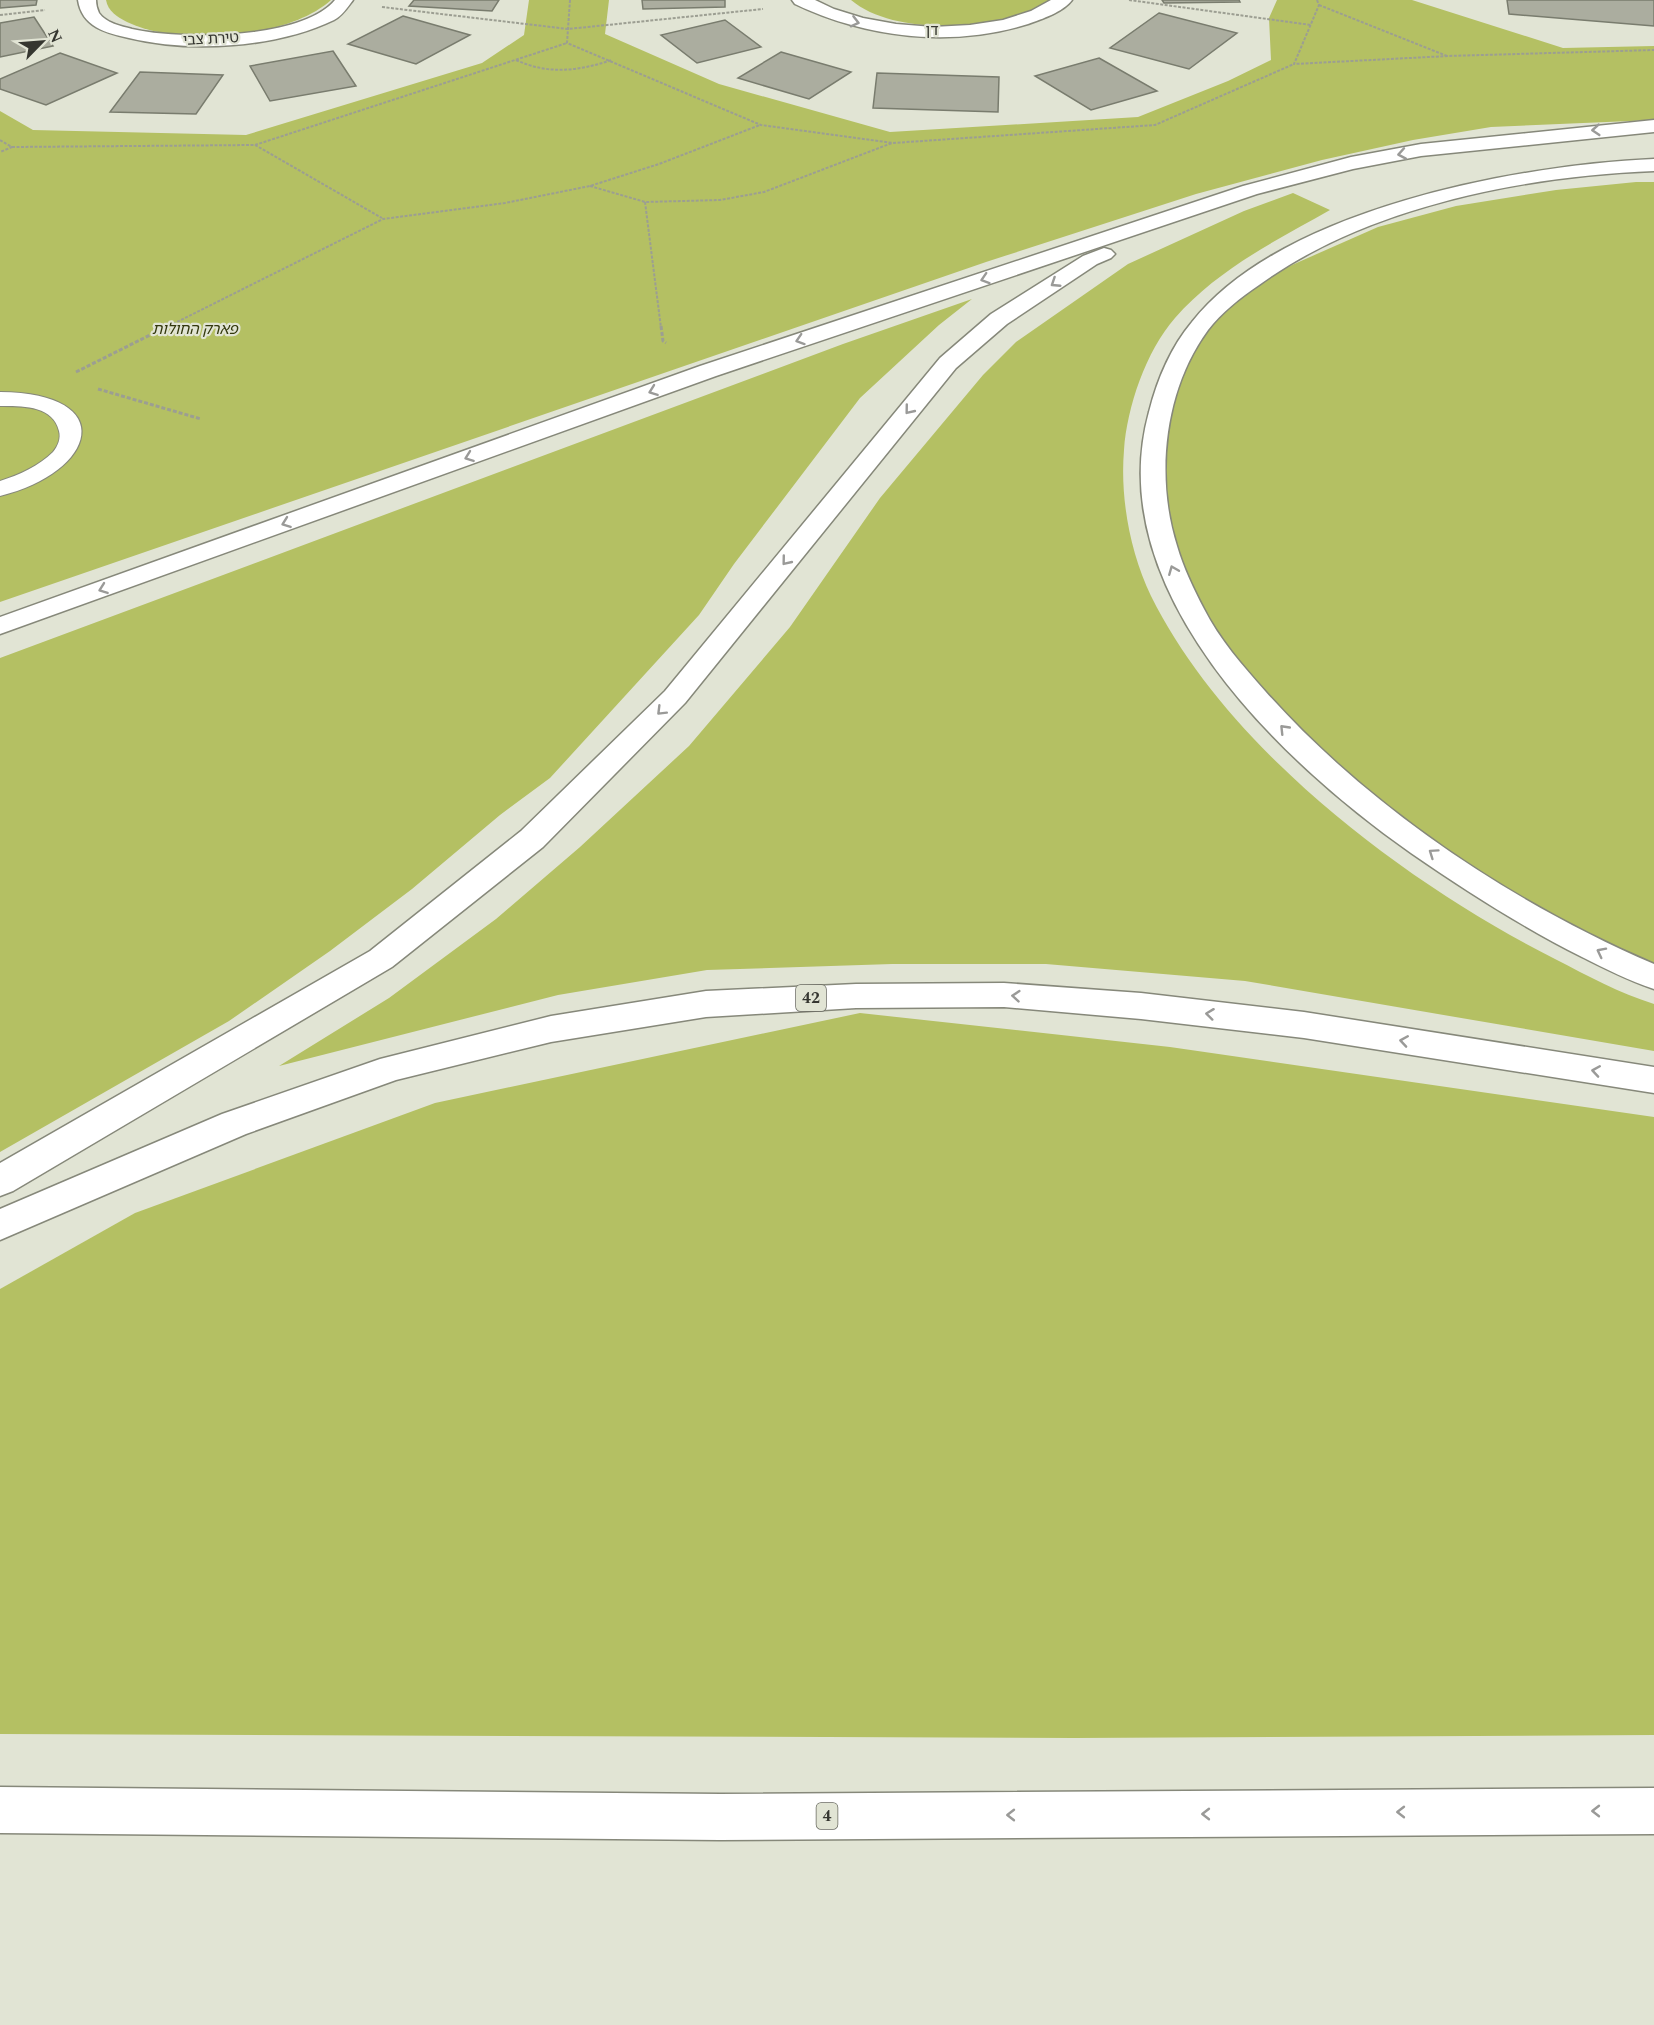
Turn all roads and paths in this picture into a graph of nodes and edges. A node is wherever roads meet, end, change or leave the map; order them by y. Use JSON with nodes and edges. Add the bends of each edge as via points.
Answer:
{"nodes":[{"id":1,"x":87,"y":0,"type":"edge"},
{"id":2,"x":570,"y":0,"type":"edge"},
{"id":3,"x":1063,"y":0,"type":"edge"},
{"id":4,"x":1129,"y":0,"type":"edge"},
{"id":5,"x":1317,"y":0,"type":"edge"},
{"id":6,"x":343,"y":1,"type":"edge"},
{"id":7,"x":805,"y":2,"type":"edge"},
{"id":8,"x":1319,"y":5,"type":"junction"},
{"id":9,"x":1311,"y":25,"type":"junction"},
{"id":10,"x":568,"y":29,"type":"junction"},
{"id":11,"x":567,"y":43,"type":"junction"},
{"id":12,"x":1654,"y":50,"type":"edge"},
{"id":13,"x":1448,"y":56,"type":"junction"},
{"id":14,"x":516,"y":60,"type":"junction"},
{"id":15,"x":612,"y":60,"type":"junction"},
{"id":16,"x":1294,"y":64,"type":"junction"},
{"id":17,"x":761,"y":125,"type":"junction"},
{"id":18,"x":1654,"y":126,"type":"edge"},
{"id":19,"x":0,"y":140,"type":"edge"},
{"id":20,"x":893,"y":142,"type":"junction"},
{"id":21,"x":255,"y":145,"type":"junction"},
{"id":22,"x":12,"y":147,"type":"junction"},
{"id":23,"x":0,"y":152,"type":"edge"},
{"id":24,"x":1654,"y":165,"type":"edge"},
{"id":25,"x":590,"y":186,"type":"junction"},
{"id":26,"x":1220,"y":201,"type":"junction"},
{"id":27,"x":645,"y":202,"type":"junction"},
{"id":28,"x":383,"y":219,"type":"junction"},
{"id":29,"x":708,"y":371,"type":"junction"},
{"id":30,"x":0,"y":399,"type":"edge"},
{"id":31,"x":25,"y":400,"type":"junction"},
{"id":32,"x":0,"y":489,"type":"edge"},
{"id":33,"x":0,"y":626,"type":"edge"},
{"id":34,"x":1654,"y":977,"type":"edge"},
{"id":35,"x":1654,"y":1080,"type":"edge"},
{"id":36,"x":0,"y":1181,"type":"edge"},
{"id":37,"x":0,"y":1225,"type":"edge"},
{"id":38,"x":0,"y":1810,"type":"edge"},
{"id":39,"x":1654,"y":1811,"type":"edge"}],
"edges":[{"from":1,"to":6,"type":"main road","name":"טירת צבי","via":[[87,9],[101,25],[134,35],[199,42],[301,25],[330,15]]},
{"from":2,"to":10,"type":"path"},
{"from":7,"to":3,"type":"main road","name":"דן","one_way":true,"via":[[831,15],[873,26],[933,31],[1011,24],[1036,17]]},
{"from":4,"to":9,"type":"path"},
{"from":5,"to":8,"type":"path"},
{"from":6,"to":10,"type":"path"},
{"from":7,"to":10,"type":"path"},
{"from":8,"to":9,"type":"path"},
{"from":8,"to":13,"type":"path"},
{"from":9,"to":16,"type":"path"},
{"from":10,"to":11,"type":"path"},
{"from":11,"to":14,"type":"path"},
{"from":11,"to":15,"type":"path"},
{"from":12,"to":13,"type":"path"},
{"from":13,"to":16,"type":"path"},
{"from":14,"to":15,"type":"path","via":[[534,69],[565,72],[585,70]]},
{"from":14,"to":21,"type":"path"},
{"from":15,"to":17,"type":"path"},
{"from":16,"to":20,"type":"path","via":[[1155,125]]},
{"from":17,"to":20,"type":"path"},
{"from":17,"to":25,"type":"path"},
{"from":18,"to":26,"type":"main road","one_way":true,"via":[[1421,150],[1301,175]]},
{"from":19,"to":22,"type":"path"},
{"from":20,"to":27,"type":"path","via":[[764,192],[720,200]]},
{"from":21,"to":22,"type":"path"},
{"from":21,"to":28,"type":"path"},
{"from":22,"to":23,"type":"path"},
{"from":34,"to":24,"type":"main road","one_way":true,"via":[[1545,924],[1474,882],[1318,764],[1244,688],[1181,591],[1164,548],[1152,471],[1155,428],[1179,361],[1199,326],[1257,273],[1340,230],[1445,195],[1569,173]]},
{"from":25,"to":27,"type":"path"},
{"from":25,"to":28,"type":"path","via":[[505,203]]},
{"from":26,"to":29,"type":"main road","one_way":true},
{"from":26,"to":36,"type":"main road","one_way":true,"via":[[1090,260],[999,319],[948,363],[675,697],[532,839],[381,959]]},
{"from":27,"to":29,"type":"path","via":[[663,341]]},
{"from":28,"to":31,"type":"path"},
{"from":29,"to":33,"type":"main road","one_way":true},
{"from":30,"to":31,"type":"lane"},
{"from":31,"to":32,"type":"lane","via":[[48,405],[64,415],[72,429],[70,444],[37,475]]},
{"from":35,"to":37,"type":"main road","number":"42","one_way":true,"via":[[1304,1025],[1005,995],[856,996],[706,1004],[551,1029],[392,1068],[234,1124]]},
{"from":39,"to":38,"type":"main road","number":"4","one_way":true,"via":[[720,1817]]}]}
